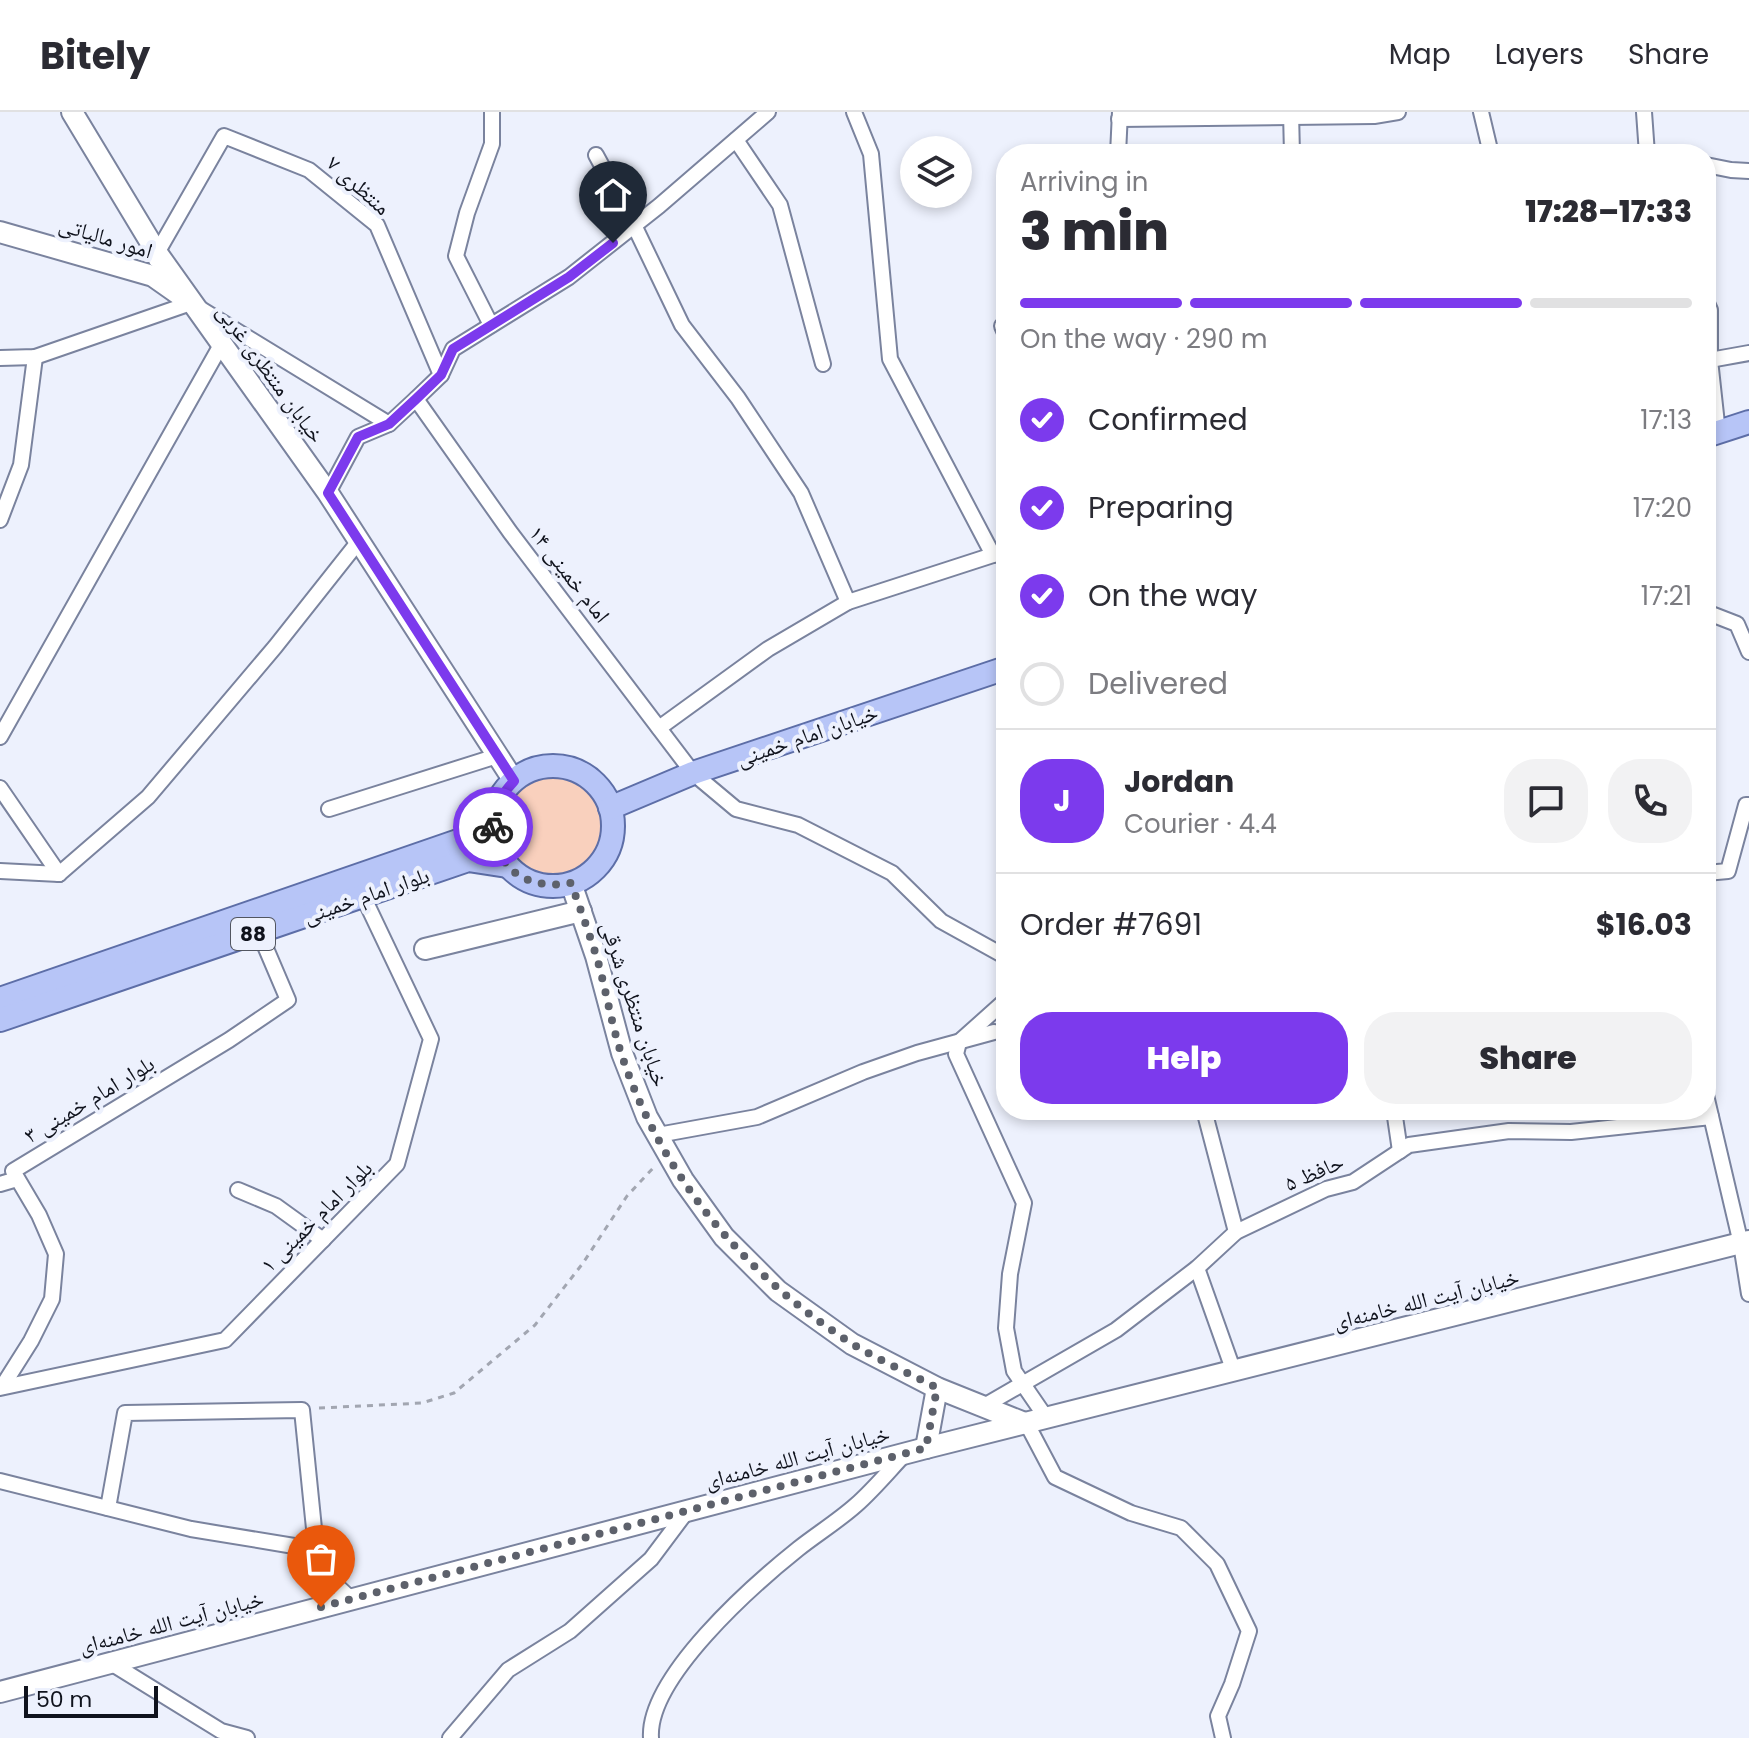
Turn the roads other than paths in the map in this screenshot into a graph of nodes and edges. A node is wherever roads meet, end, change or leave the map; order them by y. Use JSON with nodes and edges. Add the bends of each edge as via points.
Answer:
{"nodes":[{"id":1,"x":72,"y":112,"type":"edge"},
{"id":2,"x":492,"y":112,"type":"edge"},
{"id":3,"x":768,"y":112,"type":"edge"},
{"id":4,"x":854,"y":112,"type":"edge"},
{"id":5,"x":1398,"y":112,"type":"edge"},
{"id":6,"x":1481,"y":112,"type":"edge"},
{"id":7,"x":1644,"y":112,"type":"edge"},
{"id":8,"x":1291,"y":114,"type":"edge"},
{"id":9,"x":1120,"y":116,"type":"edge"},
{"id":10,"x":736,"y":140,"type":"junction"},
{"id":11,"x":1119,"y":144,"type":"edge"},
{"id":12,"x":1292,"y":144,"type":"edge"},
{"id":13,"x":1489,"y":144,"type":"edge"},
{"id":14,"x":1646,"y":144,"type":"edge"},
{"id":15,"x":596,"y":155,"type":"dead end"},
{"id":16,"x":1716,"y":167,"type":"edge"},
{"id":17,"x":1749,"y":171,"type":"edge"},
{"id":18,"x":634,"y":225,"type":"junction"},
{"id":19,"x":0,"y":232,"type":"edge"},
{"id":20,"x":157,"y":253,"type":"junction"},
{"id":21,"x":153,"y":276,"type":"junction"},
{"id":22,"x":191,"y":303,"type":"junction"},
{"id":23,"x":491,"y":325,"type":"junction"},
{"id":24,"x":221,"y":345,"type":"junction"},
{"id":25,"x":1749,"y":353,"type":"edge"},
{"id":26,"x":35,"y":357,"type":"junction"},
{"id":27,"x":0,"y":358,"type":"edge"},
{"id":28,"x":1716,"y":359,"type":"edge"},
{"id":29,"x":823,"y":364,"type":"dead end"},
{"id":30,"x":441,"y":375,"type":"junction"},
{"id":31,"x":416,"y":399,"type":"junction"},
{"id":32,"x":1749,"y":422,"type":"edge"},
{"id":33,"x":389,"y":424,"type":"junction"},
{"id":34,"x":1716,"y":433,"type":"edge"},
{"id":35,"x":328,"y":493,"type":"junction"},
{"id":36,"x":0,"y":520,"type":"edge"},
{"id":37,"x":359,"y":541,"type":"junction"},
{"id":38,"x":996,"y":547,"type":"edge"},
{"id":39,"x":996,"y":553,"type":"edge"},
{"id":40,"x":848,"y":602,"type":"junction"},
{"id":41,"x":1716,"y":616,"type":"edge"},
{"id":42,"x":1749,"y":652,"type":"edge"},
{"id":43,"x":996,"y":671,"type":"edge"},
{"id":44,"x":659,"y":728,"type":"junction"},
{"id":45,"x":0,"y":737,"type":"edge"},
{"id":46,"x":497,"y":756,"type":"junction"},
{"id":47,"x":693,"y":773,"type":"junction"},
{"id":48,"x":514,"y":781,"type":"junction"},
{"id":49,"x":0,"y":788,"type":"edge"},
{"id":50,"x":1749,"y":805,"type":"edge"},
{"id":51,"x":610,"y":808,"type":"junction"},
{"id":52,"x":329,"y":809,"type":"dead end"},
{"id":53,"x":493,"y":822,"type":"junction"},
{"id":54,"x":507,"y":866,"type":"junction"},
{"id":55,"x":0,"y":871,"type":"edge"},
{"id":56,"x":1716,"y":872,"type":"edge"},
{"id":57,"x":59,"y":874,"type":"junction"},
{"id":58,"x":571,"y":883,"type":"junction"},
{"id":59,"x":363,"y":896,"type":"junction"},
{"id":60,"x":581,"y":911,"type":"junction"},
{"id":61,"x":259,"y":932,"type":"junction"},
{"id":62,"x":425,"y":949,"type":"dead end"},
{"id":63,"x":996,"y":951,"type":"edge"},
{"id":64,"x":0,"y":999,"type":"edge"},
{"id":65,"x":996,"y":1009,"type":"edge"},
{"id":66,"x":0,"y":1020,"type":"edge"},
{"id":67,"x":994,"y":1032,"type":"dead end"},
{"id":68,"x":959,"y":1042,"type":"junction"},
{"id":69,"x":1207,"y":1120,"type":"edge"},
{"id":70,"x":1395,"y":1120,"type":"edge"},
{"id":71,"x":1683,"y":1120,"type":"edge"},
{"id":72,"x":1712,"y":1120,"type":"edge"},
{"id":73,"x":662,"y":1144,"type":"junction"},
{"id":74,"x":1400,"y":1151,"type":"junction"},
{"id":75,"x":17,"y":1179,"type":"junction"},
{"id":76,"x":0,"y":1184,"type":"edge"},
{"id":77,"x":238,"y":1190,"type":"dead end"},
{"id":78,"x":1236,"y":1232,"type":"junction"},
{"id":79,"x":323,"y":1240,"type":"junction"},
{"id":80,"x":1745,"y":1243,"type":"edge"},
{"id":81,"x":1197,"y":1268,"type":"junction"},
{"id":82,"x":1749,"y":1294,"type":"edge"},
{"id":83,"x":1234,"y":1372,"type":"junction"},
{"id":84,"x":1,"y":1388,"type":"edge"},
{"id":85,"x":937,"y":1388,"type":"junction"},
{"id":86,"x":984,"y":1406,"type":"junction"},
{"id":87,"x":1047,"y":1419,"type":"junction"},
{"id":88,"x":1027,"y":1424,"type":"junction"},
{"id":89,"x":916,"y":1450,"type":"junction"},
{"id":90,"x":0,"y":1481,"type":"edge"},
{"id":91,"x":108,"y":1508,"type":"junction"},
{"id":92,"x":687,"y":1510,"type":"junction"},
{"id":93,"x":318,"y":1568,"type":"junction"},
{"id":94,"x":351,"y":1599,"type":"junction"},
{"id":95,"x":111,"y":1663,"type":"junction"},
{"id":96,"x":0,"y":1692,"type":"edge"},
{"id":97,"x":247,"y":1738,"type":"edge"},
{"id":98,"x":450,"y":1738,"type":"edge"},
{"id":99,"x":651,"y":1738,"type":"edge"},
{"id":100,"x":1223,"y":1738,"type":"edge"}],
"edges":[{"from":1,"to":20,"type":"main road","name":"خیابان منتظری غربی"},
{"from":2,"to":23,"type":"street","via":[[492,144],[456,256]]},
{"from":3,"to":10,"type":"street"},
{"from":4,"to":38,"type":"street","via":[[871,154],[890,359]]},
{"from":5,"to":8,"type":"street"},
{"from":6,"to":13,"type":"street"},
{"from":7,"to":14,"type":"street"},
{"from":8,"to":9,"type":"street"},
{"from":8,"to":12,"type":"street"},
{"from":9,"to":11,"type":"street"},
{"from":10,"to":18,"type":"street"},
{"from":10,"to":29,"type":"street","via":[[780,205]]},
{"from":15,"to":18,"type":"street"},
{"from":16,"to":17,"type":"street"},
{"from":18,"to":23,"type":"street","via":[[569,277]]},
{"from":18,"to":40,"type":"street","via":[[682,325],[801,493]]},
{"from":19,"to":21,"type":"main road","name":"امور مالیاتی"},
{"from":20,"to":21,"type":"street","name":"منتظری ۷"},
{"from":20,"to":22,"type":"main road","name":"خیابان منتظری غربی"},
{"from":20,"to":30,"type":"street","name":"منتظری ۷","via":[[224,136],[309,170],[377,225]]},
{"from":21,"to":22,"type":"main road","name":"امور مالیاتی"},
{"from":22,"to":24,"type":"main road","name":"خیابان منتظری غربی"},
{"from":22,"to":26,"type":"street"},
{"from":22,"to":33,"type":"street"},
{"from":23,"to":30,"type":"street","via":[[453,349]]},
{"from":24,"to":35,"type":"main road","name":"خیابان منتظری غربی"},
{"from":24,"to":45,"type":"street"},
{"from":25,"to":28,"type":"street"},
{"from":26,"to":27,"type":"street"},
{"from":26,"to":36,"type":"street","via":[[21,465]]},
{"from":30,"to":31,"type":"street"},
{"from":31,"to":33,"type":"street"},
{"from":31,"to":44,"type":"street","name":"امام خمینی ۱۴"},
{"from":32,"to":34,"type":"main road"},
{"from":33,"to":35,"type":"street","via":[[358,437]]},
{"from":35,"to":37,"type":"main road","name":"خیابان منتظری غربی"},
{"from":37,"to":46,"type":"main road","name":"خیابان منتظری غربی"},
{"from":37,"to":57,"type":"street","via":[[148,797]]},
{"from":39,"to":40,"type":"street"},
{"from":40,"to":44,"type":"street","via":[[768,649]]},
{"from":41,"to":42,"type":"street","via":[[1737,624]]},
{"from":43,"to":47,"type":"main road","name":"خیابان امام خمینی"},
{"from":44,"to":47,"type":"street","name":"امام خمینی ۱۴"},
{"from":46,"to":48,"type":"main road","name":"خیابان منتظری غربی"},
{"from":46,"to":52,"type":"street"},
{"from":47,"to":51,"type":"main road","name":"خیابان امام خمینی"},
{"from":47,"to":63,"type":"street","name":"امام خمینی ۱۴","via":[[736,809],[798,825],[892,873],[941,921]]},
{"from":48,"to":51,"type":"main road","via":[[540,769],[569,769],[601,790]]},
{"from":48,"to":53,"type":"main road","via":[[503,793]]},
{"from":49,"to":57,"type":"street"},
{"from":50,"to":56,"type":"street","via":[[1728,871]]},
{"from":51,"to":58,"type":"main road","via":[[610,845],[588,875]]},
{"from":53,"to":54,"type":"main road"},
{"from":53,"to":64,"type":"main road","name":"بلوار امام خمینی","number":"88","via":[[461,840]]},
{"from":54,"to":58,"type":"main road","number":"88","via":[[536,884]]},
{"from":54,"to":59,"type":"main road","name":"بلوار امام خمینی","number":"88","via":[[468,860]]},
{"from":55,"to":57,"type":"street"},
{"from":58,"to":60,"type":"main road","name":"خیابان منتظری شرقی"},
{"from":59,"to":61,"type":"main road","name":"بلوار امام خمینی","number":"88"},
{"from":59,"to":79,"type":"street","name":"بلوار امام خمینی ۱","via":[[431,1039],[397,1164]]},
{"from":60,"to":62,"type":"main road"},
{"from":60,"to":73,"type":"main road","name":"خیابان منتظری شرقی","via":[[622,1053]]},
{"from":61,"to":66,"type":"main road","name":"بلوار امام خمینی","number":"88"},
{"from":61,"to":75,"type":"street","name":"بلوار امام خمینی ۳","via":[[288,1000],[13,1171]]},
{"from":65,"to":68,"type":"street"},
{"from":67,"to":68,"type":"street"},
{"from":68,"to":73,"type":"street","via":[[863,1072],[757,1117]]},
{"from":68,"to":87,"type":"street","via":[[956,1054],[1024,1203],[1006,1328],[1014,1371]]},
{"from":69,"to":78,"type":"street"},
{"from":70,"to":74,"type":"street"},
{"from":71,"to":74,"type":"street","name":"حافظ ۵","via":[[1571,1132],[1509,1131],[1409,1145]]},
{"from":72,"to":80,"type":"street"},
{"from":73,"to":85,"type":"main road","name":"خیابان منتظری شرقی","via":[[724,1237],[778,1291],[852,1344]]},
{"from":74,"to":78,"type":"street","name":"حافظ ۵","via":[[1353,1182],[1326,1189]]},
{"from":75,"to":76,"type":"street"},
{"from":75,"to":84,"type":"street","via":[[56,1254],[52,1299]]},
{"from":77,"to":79,"type":"street","via":[[276,1206]]},
{"from":78,"to":81,"type":"street","name":"حافظ ۵"},
{"from":79,"to":84,"type":"street","name":"بلوار امام خمینی ۱","via":[[225,1340]]},
{"from":80,"to":82,"type":"street"},
{"from":80,"to":83,"type":"main road","name":"خیابان آیت الله خامنه‌ای"},
{"from":81,"to":83,"type":"street"},
{"from":81,"to":86,"type":"street","name":"حافظ ۵","via":[[1116,1330]]},
{"from":83,"to":87,"type":"main road","name":"خیابان آیت الله خامنه‌ای"},
{"from":85,"to":86,"type":"main road","name":"خیابان منتظری شرقی"},
{"from":85,"to":89,"type":"main road"},
{"from":86,"to":88,"type":"main road","name":"خیابان منتظری شرقی"},
{"from":87,"to":88,"type":"main road","name":"خیابان آیت الله خامنه‌ای"},
{"from":88,"to":89,"type":"main road","name":"خیابان آیت الله خامنه‌ای"},
{"from":88,"to":100,"type":"street","via":[[1055,1477],[1131,1513],[1181,1528],[1217,1564],[1249,1631],[1218,1716]]},
{"from":89,"to":92,"type":"main road","name":"خیابان آیت الله خامنه‌ای"},
{"from":89,"to":99,"type":"street","via":[[796,1550],[688,1657],[659,1701]]},
{"from":90,"to":91,"type":"street"},
{"from":91,"to":93,"type":"street","via":[[294,1546]]},
{"from":91,"to":93,"type":"street","via":[[125,1413],[302,1410]]},
{"from":92,"to":94,"type":"main road","name":"خیابان آیت الله خامنه‌ای"},
{"from":92,"to":98,"type":"street","via":[[651,1559],[570,1631],[508,1670]]},
{"from":93,"to":94,"type":"street"},
{"from":94,"to":95,"type":"main road","name":"خیابان آیت الله خامنه‌ای"},
{"from":95,"to":96,"type":"main road","name":"خیابان آیت الله خامنه‌ای"},
{"from":95,"to":97,"type":"street","via":[[221,1731]]}]}
